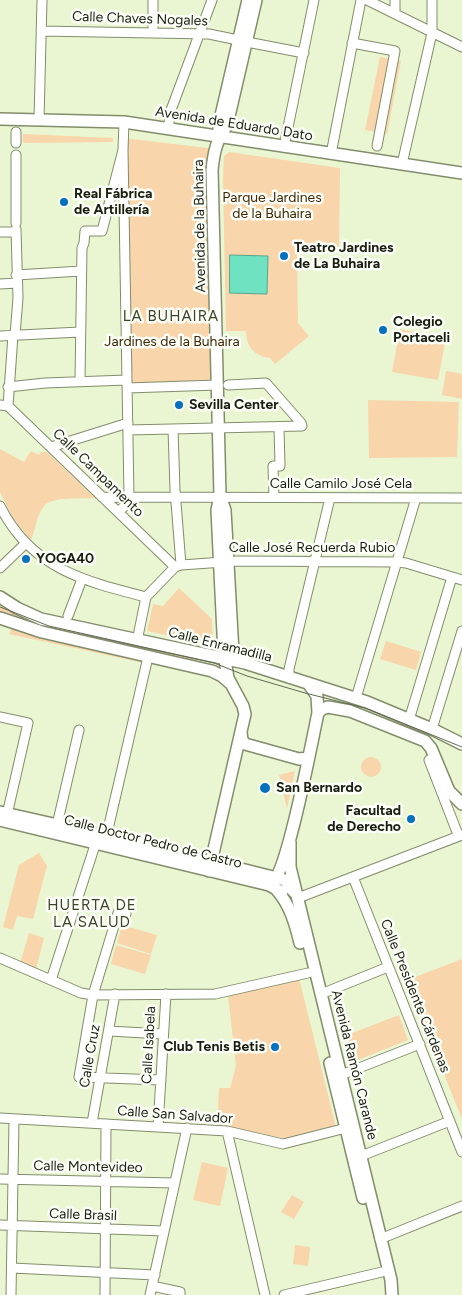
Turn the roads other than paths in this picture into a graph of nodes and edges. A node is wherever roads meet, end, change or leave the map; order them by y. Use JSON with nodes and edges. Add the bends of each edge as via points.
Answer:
{"nodes":[{"id":1,"x":42,"y":0,"type":"edge"},
{"id":2,"x":153,"y":0,"type":"edge"},
{"id":3,"x":212,"y":0,"type":"edge"},
{"id":4,"x":248,"y":0,"type":"edge"},
{"id":5,"x":256,"y":0,"type":"edge"},
{"id":6,"x":314,"y":0,"type":"edge"},
{"id":7,"x":361,"y":0,"type":"edge"},
{"id":8,"x":368,"y":0,"type":"edge"},
{"id":9,"x":395,"y":0,"type":"edge"},
{"id":10,"x":432,"y":0,"type":"edge"},
{"id":11,"x":395,"y":14,"type":"junction"},
{"id":12,"x":41,"y":31,"type":"junction"},
{"id":13,"x":153,"y":33,"type":"junction"},
{"id":14,"x":432,"y":33,"type":"junction"},
{"id":15,"x":200,"y":34,"type":"junction"},
{"id":16,"x":242,"y":41,"type":"junction"},
{"id":17,"x":352,"y":42,"type":"junction"},
{"id":18,"x":462,"y":47,"type":"edge"},
{"id":19,"x":304,"y":53,"type":"junction"},
{"id":20,"x":0,"y":119,"type":"edge"},
{"id":21,"x":39,"y":120,"type":"junction"},
{"id":22,"x":124,"y":122,"type":"junction"},
{"id":23,"x":168,"y":129,"type":"junction"},
{"id":24,"x":16,"y":132,"type":"dead end"},
{"id":25,"x":219,"y":137,"type":"junction"},
{"id":26,"x":16,"y":143,"type":"dead end"},
{"id":27,"x":377,"y":146,"type":"dead end"},
{"id":28,"x":284,"y":147,"type":"junction"},
{"id":29,"x":123,"y":150,"type":"junction"},
{"id":30,"x":331,"y":154,"type":"junction"},
{"id":31,"x":16,"y":155,"type":"dead end"},
{"id":32,"x":402,"y":164,"type":"junction"},
{"id":33,"x":462,"y":173,"type":"edge"},
{"id":34,"x":16,"y":228,"type":"junction"},
{"id":35,"x":0,"y":232,"type":"edge"},
{"id":36,"x":81,"y":271,"type":"junction"},
{"id":37,"x":17,"y":279,"type":"junction"},
{"id":38,"x":0,"y":284,"type":"edge"},
{"id":39,"x":80,"y":332,"type":"junction"},
{"id":40,"x":14,"y":335,"type":"junction"},
{"id":41,"x":0,"y":336,"type":"edge"},
{"id":42,"x":80,"y":381,"type":"junction"},
{"id":43,"x":127,"y":384,"type":"junction"},
{"id":44,"x":223,"y":385,"type":"junction"},
{"id":45,"x":5,"y":398,"type":"edge"},
{"id":46,"x":128,"y":427,"type":"junction"},
{"id":47,"x":279,"y":427,"type":"junction"},
{"id":48,"x":218,"y":428,"type":"junction"},
{"id":49,"x":173,"y":429,"type":"junction"},
{"id":50,"x":51,"y":447,"type":"junction"},
{"id":51,"x":220,"y":496,"type":"junction"},
{"id":52,"x":102,"y":497,"type":"junction"},
{"id":53,"x":129,"y":497,"type":"junction"},
{"id":54,"x":274,"y":497,"type":"junction"},
{"id":55,"x":177,"y":498,"type":"junction"},
{"id":56,"x":330,"y":498,"type":"junction"},
{"id":57,"x":416,"y":498,"type":"junction"},
{"id":58,"x":462,"y":498,"type":"edge"},
{"id":59,"x":0,"y":506,"type":"edge"},
{"id":60,"x":119,"y":512,"type":"junction"},
{"id":61,"x":26,"y":543,"type":"junction"},
{"id":62,"x":315,"y":561,"type":"junction"},
{"id":63,"x":224,"y":562,"type":"junction"},
{"id":64,"x":397,"y":562,"type":"junction"},
{"id":65,"x":178,"y":566,"type":"junction"},
{"id":66,"x":0,"y":568,"type":"edge"},
{"id":67,"x":452,"y":576,"type":"junction"},
{"id":68,"x":82,"y":579,"type":"junction"},
{"id":69,"x":462,"y":580,"type":"edge"},
{"id":70,"x":0,"y":597,"type":"edge"},
{"id":71,"x":146,"y":597,"type":"junction"},
{"id":72,"x":68,"y":616,"type":"dead end"},
{"id":73,"x":0,"y":618,"type":"edge"},
{"id":74,"x":462,"y":631,"type":"edge"},
{"id":75,"x":137,"y":640,"type":"junction"},
{"id":76,"x":148,"y":657,"type":"junction"},
{"id":77,"x":225,"y":659,"type":"junction"},
{"id":78,"x":241,"y":662,"type":"junction"},
{"id":79,"x":289,"y":678,"type":"junction"},
{"id":80,"x":230,"y":683,"type":"junction"},
{"id":81,"x":308,"y":683,"type":"junction"},
{"id":82,"x":356,"y":698,"type":"junction"},
{"id":83,"x":318,"y":713,"type":"junction"},
{"id":84,"x":0,"y":717,"type":"edge"},
{"id":85,"x":409,"y":720,"type":"junction"},
{"id":86,"x":432,"y":729,"type":"junction"},
{"id":87,"x":78,"y":730,"type":"dead end"},
{"id":88,"x":241,"y":732,"type":"junction"},
{"id":89,"x":462,"y":744,"type":"edge"},
{"id":90,"x":308,"y":758,"type":"junction"},
{"id":91,"x":429,"y":760,"type":"dead end"},
{"id":92,"x":462,"y":804,"type":"edge"},
{"id":93,"x":3,"y":817,"type":"edge"},
{"id":94,"x":57,"y":825,"type":"junction"},
{"id":95,"x":460,"y":835,"type":"edge"},
{"id":96,"x":101,"y":840,"type":"junction"},
{"id":97,"x":290,"y":842,"type":"junction"},
{"id":98,"x":210,"y":866,"type":"junction"},
{"id":99,"x":353,"y":877,"type":"junction"},
{"id":100,"x":274,"y":884,"type":"junction"},
{"id":101,"x":298,"y":898,"type":"junction"},
{"id":102,"x":126,"y":914,"type":"dead end"},
{"id":103,"x":0,"y":958,"type":"edge"},
{"id":104,"x":388,"y":968,"type":"junction"},
{"id":105,"x":308,"y":973,"type":"junction"},
{"id":106,"x":51,"y":980,"type":"junction"},
{"id":107,"x":115,"y":994,"type":"junction"},
{"id":108,"x":166,"y":994,"type":"junction"},
{"id":109,"x":320,"y":994,"type":"junction"},
{"id":110,"x":93,"y":995,"type":"junction"},
{"id":111,"x":109,"y":1032,"type":"junction"},
{"id":112,"x":163,"y":1034,"type":"junction"},
{"id":113,"x":420,"y":1044,"type":"junction"},
{"id":114,"x":341,"y":1075,"type":"junction"},
{"id":115,"x":101,"y":1077,"type":"junction"},
{"id":116,"x":161,"y":1080,"type":"junction"},
{"id":117,"x":0,"y":1118,"type":"edge"},
{"id":118,"x":14,"y":1119,"type":"junction"},
{"id":119,"x":450,"y":1121,"type":"junction"},
{"id":120,"x":92,"y":1123,"type":"junction"},
{"id":121,"x":106,"y":1124,"type":"junction"},
{"id":122,"x":158,"y":1126,"type":"junction"},
{"id":123,"x":187,"y":1128,"type":"junction"},
{"id":124,"x":346,"y":1128,"type":"junction"},
{"id":125,"x":227,"y":1131,"type":"junction"},
{"id":126,"x":462,"y":1152,"type":"edge"},
{"id":127,"x":361,"y":1156,"type":"junction"},
{"id":128,"x":0,"y":1179,"type":"edge"},
{"id":129,"x":13,"y":1179,"type":"junction"},
{"id":130,"x":106,"y":1182,"type":"junction"},
{"id":131,"x":175,"y":1183,"type":"junction"},
{"id":132,"x":462,"y":1206,"type":"edge"},
{"id":133,"x":0,"y":1225,"type":"edge"},
{"id":134,"x":13,"y":1226,"type":"junction"},
{"id":135,"x":105,"y":1229,"type":"junction"},
{"id":136,"x":164,"y":1231,"type":"junction"},
{"id":137,"x":380,"y":1239,"type":"junction"},
{"id":138,"x":12,"y":1268,"type":"junction"},
{"id":139,"x":105,"y":1272,"type":"junction"},
{"id":140,"x":382,"y":1272,"type":"junction"},
{"id":141,"x":155,"y":1275,"type":"junction"},
{"id":142,"x":151,"y":1290,"type":"edge"},
{"id":143,"x":11,"y":1295,"type":"edge"},
{"id":144,"x":105,"y":1295,"type":"edge"},
{"id":145,"x":180,"y":1295,"type":"edge"},
{"id":146,"x":265,"y":1295,"type":"edge"},
{"id":147,"x":284,"y":1295,"type":"edge"},
{"id":148,"x":391,"y":1295,"type":"edge"}],
"edges":[{"from":1,"to":12,"type":"street"},
{"from":2,"to":13,"type":"street"},
{"from":3,"to":15,"type":"street"},
{"from":4,"to":16,"type":"main road","name":"Avenida de la Buhaira"},
{"from":5,"to":16,"type":"main road","name":"Avenida de la Buhaira"},
{"from":6,"to":19,"type":"street"},
{"from":7,"to":17,"type":"street"},
{"from":8,"to":11,"type":"street"},
{"from":9,"to":11,"type":"street"},
{"from":10,"to":14,"type":"street"},
{"from":11,"to":14,"type":"street"},
{"from":12,"to":13,"type":"street","name":"Calle Chaves Nogales"},
{"from":12,"to":21,"type":"street"},
{"from":13,"to":15,"type":"street","name":"Calle Chaves Nogales"},
{"from":14,"to":18,"type":"street"},
{"from":14,"to":32,"type":"street"},
{"from":15,"to":16,"type":"street","name":"Calle Chaves Nogales"},
{"from":15,"to":23,"type":"street","via":[[171,110]]},
{"from":16,"to":19,"type":"street","name":"Calle Chaves Nogales"},
{"from":16,"to":25,"type":"main road","name":"Avenida de la Buhaira","via":[[227,126]]},
{"from":17,"to":27,"type":"street","via":[[396,51]]},
{"from":17,"to":30,"type":"street"},
{"from":19,"to":28,"type":"street"},
{"from":20,"to":21,"type":"main road","name":"Avenida de Eduardo Dato"},
{"from":21,"to":22,"type":"main road","name":"Avenida de Eduardo Dato"},
{"from":22,"to":23,"type":"main road","name":"Avenida de Eduardo Dato"},
{"from":22,"to":29,"type":"street"},
{"from":23,"to":25,"type":"main road","name":"Avenida de Eduardo Dato"},
{"from":24,"to":26,"type":"street"},
{"from":25,"to":28,"type":"main road","name":"Avenida de Eduardo Dato"},
{"from":25,"to":44,"type":"main road","name":"Avenida de la Buhaira","via":[[212,170]]},
{"from":28,"to":30,"type":"main road","name":"Avenida de Eduardo Dato"},
{"from":29,"to":36,"type":"street","via":[[102,231],[85,231]]},
{"from":29,"to":43,"type":"street"},
{"from":30,"to":32,"type":"main road","name":"Avenida de Eduardo Dato"},
{"from":31,"to":34,"type":"street"},
{"from":32,"to":33,"type":"main road","name":"Avenida de Eduardo Dato"},
{"from":34,"to":35,"type":"street"},
{"from":34,"to":37,"type":"street"},
{"from":36,"to":37,"type":"street"},
{"from":36,"to":39,"type":"street"},
{"from":37,"to":38,"type":"street"},
{"from":37,"to":40,"type":"street"},
{"from":39,"to":40,"type":"street"},
{"from":39,"to":42,"type":"street"},
{"from":40,"to":41,"type":"street"},
{"from":40,"to":45,"type":"street"},
{"from":42,"to":43,"type":"street"},
{"from":42,"to":45,"type":"street","via":[[45,383]]},
{"from":43,"to":44,"type":"street"},
{"from":43,"to":46,"type":"street"},
{"from":44,"to":47,"type":"street","via":[[266,384],[302,426]]},
{"from":44,"to":48,"type":"main road","name":"Avenida de la Buhaira"},
{"from":45,"to":50,"type":"street","name":"Calle Campamento"},
{"from":46,"to":49,"type":"street"},
{"from":46,"to":50,"type":"street"},
{"from":46,"to":53,"type":"street"},
{"from":47,"to":48,"type":"street"},
{"from":47,"to":54,"type":"street","via":[[280,466],[273,466]]},
{"from":48,"to":49,"type":"street"},
{"from":48,"to":51,"type":"main road","name":"Avenida de la Buhaira"},
{"from":49,"to":55,"type":"street"},
{"from":50,"to":52,"type":"street","name":"Calle Campamento"},
{"from":51,"to":54,"type":"street","name":"Calle Camilo José Cela"},
{"from":51,"to":55,"type":"street","name":"Calle Camilo José Cela"},
{"from":51,"to":63,"type":"main road","name":"Avenida de la Buhaira","via":[[216,510]]},
{"from":52,"to":53,"type":"street","name":"Calle Camilo José Cela"},
{"from":52,"to":60,"type":"street","name":"Calle Campamento"},
{"from":53,"to":55,"type":"street","name":"Calle Camilo José Cela"},
{"from":53,"to":60,"type":"street"},
{"from":54,"to":56,"type":"street","name":"Calle Camilo José Cela"},
{"from":55,"to":65,"type":"street"},
{"from":56,"to":57,"type":"street","name":"Calle Camilo José Cela"},
{"from":56,"to":62,"type":"street"},
{"from":57,"to":58,"type":"street","name":"Calle Camilo José Cela"},
{"from":57,"to":64,"type":"street"},
{"from":59,"to":61,"type":"street"},
{"from":60,"to":65,"type":"street","name":"Calle Campamento"},
{"from":61,"to":66,"type":"street"},
{"from":61,"to":68,"type":"street","via":[[62,570]]},
{"from":62,"to":63,"type":"street","name":"Calle José Recuerda Rubio"},
{"from":62,"to":64,"type":"street","name":"Calle José Recuerda Rubio"},
{"from":62,"to":79,"type":"street"},
{"from":63,"to":65,"type":"street","name":"Calle José Recuerda Rubio"},
{"from":63,"to":77,"type":"main road","name":"Avenida de la Buhaira"},
{"from":63,"to":78,"type":"main road","name":"Avenida de la Buhaira","via":[[233,653]]},
{"from":64,"to":67,"type":"street","name":"Calle José Recuerda Rubio"},
{"from":64,"to":82,"type":"street"},
{"from":65,"to":71,"type":"street"},
{"from":67,"to":69,"type":"street","name":"Calle José Recuerda Rubio"},
{"from":67,"to":85,"type":"street"},
{"from":68,"to":71,"type":"street"},
{"from":68,"to":72,"type":"street"},
{"from":70,"to":75,"type":"main road","name":"Calle Enramadilla","via":[[41,619]]},
{"from":71,"to":75,"type":"street"},
{"from":73,"to":76,"type":"main road","name":"Calle Enramadilla","via":[[42,632]]},
{"from":74,"to":86,"type":"street"},
{"from":75,"to":77,"type":"main road","name":"Calle Enramadilla"},
{"from":76,"to":80,"type":"main road","name":"Calle Enramadilla","via":[[212,672]]},
{"from":76,"to":96,"type":"street"},
{"from":77,"to":78,"type":"main road","name":"Calle Enramadilla"},
{"from":77,"to":80,"type":"main road","name":"Avenida de la Buhaira"},
{"from":78,"to":79,"type":"main road","name":"Calle Enramadilla"},
{"from":79,"to":81,"type":"main road","name":"Calle Enramadilla"},
{"from":80,"to":88,"type":"main road","name":"Avenida de la Buhaira","via":[[245,711]]},
{"from":81,"to":82,"type":"main road","name":"Calle Enramadilla"},
{"from":81,"to":83,"type":"main road","via":[[317,696]]},
{"from":82,"to":85,"type":"main road","name":"Calle Enramadilla"},
{"from":83,"to":90,"type":"main road","name":"Avenida Ramón Carande"},
{"from":83,"to":92,"type":"main road","via":[[328,707],[350,711],[427,742],[447,788]]},
{"from":84,"to":93,"type":"street","via":[[28,723]]},
{"from":85,"to":86,"type":"main road","name":"Calle Enramadilla"},
{"from":86,"to":89,"type":"main road","name":"Calle Enramadilla"},
{"from":87,"to":94,"type":"street"},
{"from":88,"to":90,"type":"main road","via":[[245,744],[299,759]]},
{"from":88,"to":98,"type":"main road","name":"Avenida de la Buhaira"},
{"from":90,"to":97,"type":"main road","name":"Avenida Ramón Carande"},
{"from":91,"to":95,"type":"street"},
{"from":93,"to":94,"type":"main road","name":"Calle Doctor Pedro de Castro"},
{"from":93,"to":96,"type":"main road","name":"Calle Doctor Pedro de Castro"},
{"from":94,"to":96,"type":"main road","name":"Calle Doctor Pedro de Castro"},
{"from":95,"to":99,"type":"street"},
{"from":96,"to":98,"type":"main road","name":"Calle Doctor Pedro de Castro"},
{"from":96,"to":106,"type":"street"},
{"from":97,"to":100,"type":"main road","name":"Avenida Ramón Carande"},
{"from":97,"to":101,"type":"main road","name":"Avenida Ramón Carande","via":[[290,867]]},
{"from":98,"to":100,"type":"main road","name":"Calle Doctor Pedro de Castro"},
{"from":99,"to":101,"type":"street"},
{"from":99,"to":104,"type":"street","name":"Calle Presidente Cárdenas"},
{"from":100,"to":101,"type":"main road","via":[[285,880]]},
{"from":100,"to":105,"type":"main road","name":"Avenida Ramón Carande","via":[[295,918]]},
{"from":101,"to":109,"type":"main road","name":"Avenida Ramón Carande"},
{"from":102,"to":110,"type":"street","via":[[118,913]]},
{"from":103,"to":106,"type":"street"},
{"from":104,"to":109,"type":"street"},
{"from":104,"to":113,"type":"street","name":"Calle Presidente Cárdenas"},
{"from":105,"to":108,"type":"street","via":[[215,994]]},
{"from":105,"to":124,"type":"main road","name":"Avenida Ramón Carande"},
{"from":106,"to":110,"type":"street"},
{"from":107,"to":108,"type":"street"},
{"from":107,"to":110,"type":"street"},
{"from":107,"to":111,"type":"street","name":"Calle Cruz"},
{"from":108,"to":112,"type":"street","name":"Calle Isabela"},
{"from":109,"to":114,"type":"main road","name":"Avenida Ramón Carande"},
{"from":110,"to":115,"type":"street","via":[[80,1077]]},
{"from":111,"to":112,"type":"street"},
{"from":111,"to":115,"type":"street","name":"Calle Cruz"},
{"from":112,"to":116,"type":"street","name":"Calle Isabela"},
{"from":113,"to":114,"type":"street"},
{"from":113,"to":119,"type":"street","name":"Calle Presidente Cárdenas"},
{"from":114,"to":127,"type":"main road","name":"Avenida Ramón Carande"},
{"from":115,"to":116,"type":"street"},
{"from":115,"to":120,"type":"street","name":"Calle Cruz"},
{"from":116,"to":122,"type":"street","name":"Calle Isabela"},
{"from":117,"to":118,"type":"street","name":"Calle San Salvador"},
{"from":118,"to":120,"type":"street","name":"Calle San Salvador"},
{"from":118,"to":129,"type":"street"},
{"from":119,"to":126,"type":"street","name":"Calle Presidente Cárdenas"},
{"from":119,"to":127,"type":"street"},
{"from":120,"to":121,"type":"street","name":"Calle San Salvador"},
{"from":121,"to":122,"type":"street","name":"Calle San Salvador"},
{"from":121,"to":130,"type":"street"},
{"from":122,"to":123,"type":"street","name":"Calle San Salvador"},
{"from":123,"to":125,"type":"street","name":"Calle San Salvador"},
{"from":123,"to":131,"type":"street"},
{"from":124,"to":125,"type":"street","name":"Calle San Salvador","via":[[283,1144]]},
{"from":124,"to":140,"type":"main road","name":"Avenida Ramón Carande"},
{"from":125,"to":146,"type":"street"},
{"from":127,"to":137,"type":"main road","name":"Avenida Ramón Carande"},
{"from":128,"to":129,"type":"street","name":"Calle Montevideo"},
{"from":129,"to":130,"type":"street","name":"Calle Montevideo"},
{"from":129,"to":134,"type":"street"},
{"from":130,"to":131,"type":"street","name":"Calle Montevideo"},
{"from":130,"to":135,"type":"street"},
{"from":131,"to":136,"type":"street"},
{"from":132,"to":137,"type":"street"},
{"from":133,"to":134,"type":"street","name":"Calle Brasil"},
{"from":134,"to":135,"type":"street","name":"Calle Brasil"},
{"from":134,"to":138,"type":"street"},
{"from":135,"to":136,"type":"street","name":"Calle Brasil"},
{"from":135,"to":139,"type":"street"},
{"from":136,"to":141,"type":"street"},
{"from":137,"to":148,"type":"main road","name":"Avenida Ramón Carande","via":[[391,1280]]},
{"from":138,"to":139,"type":"street"},
{"from":138,"to":143,"type":"street"},
{"from":139,"to":141,"type":"street"},
{"from":139,"to":144,"type":"street"},
{"from":140,"to":147,"type":"street"},
{"from":140,"to":148,"type":"main road","name":"Avenida Ramón Carande"},
{"from":141,"to":142,"type":"street"},
{"from":142,"to":145,"type":"street","via":[[180,1292]]}]}
